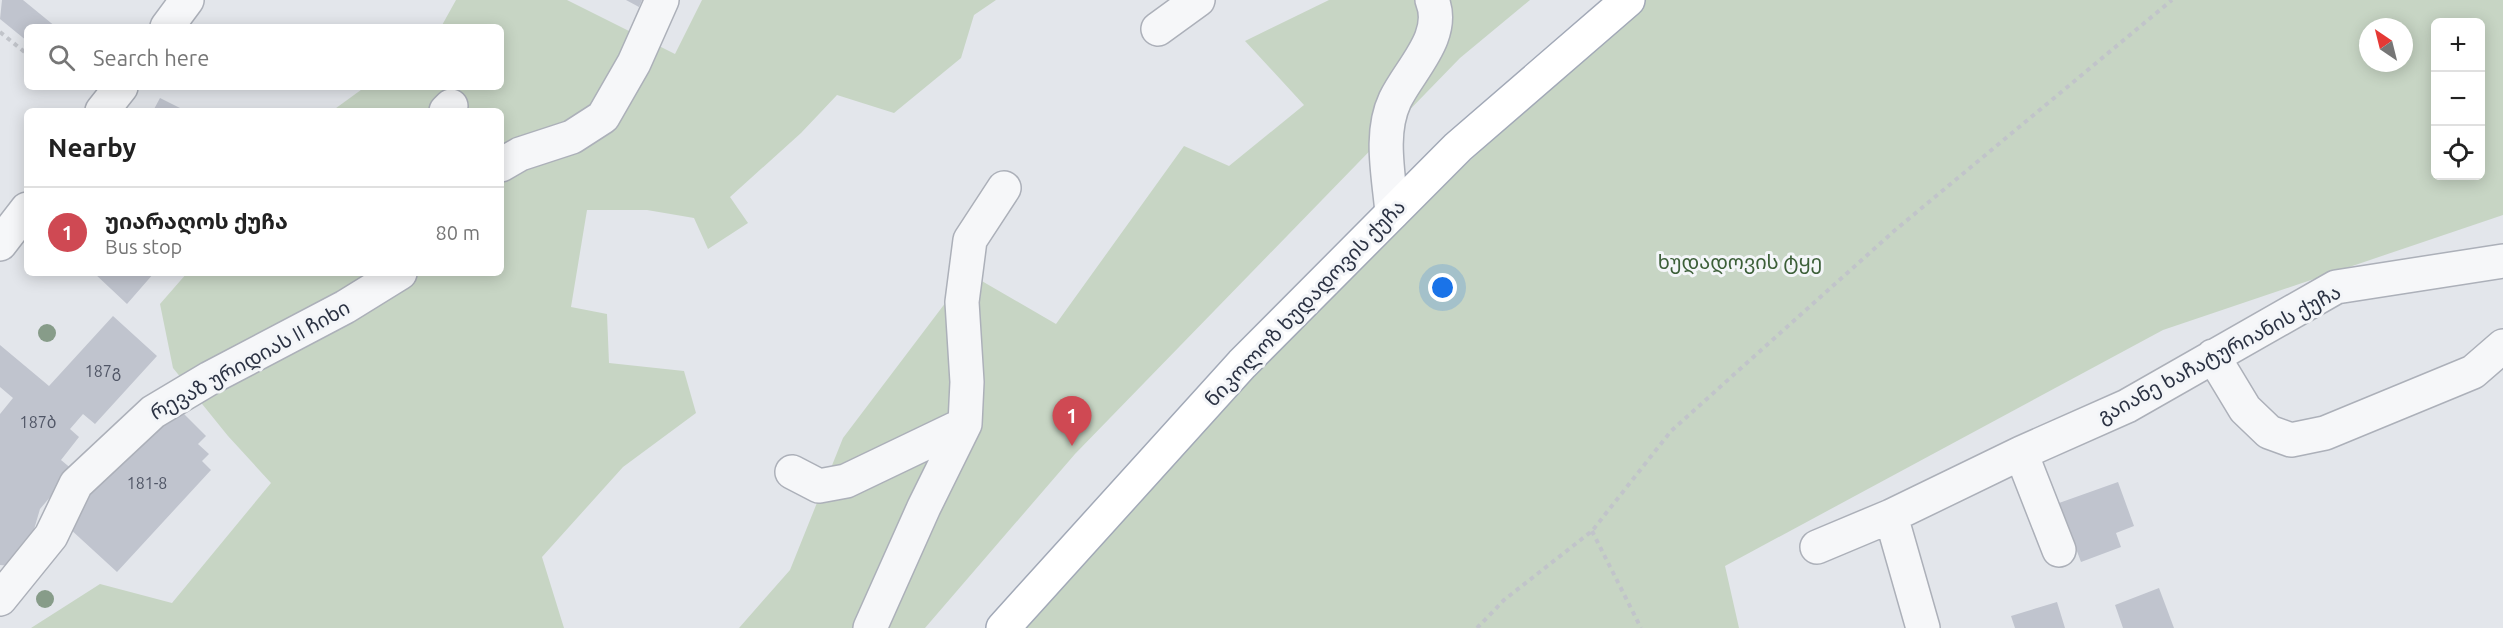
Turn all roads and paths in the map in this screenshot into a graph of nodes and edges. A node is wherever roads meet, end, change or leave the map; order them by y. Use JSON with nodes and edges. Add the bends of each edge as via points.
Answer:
{"nodes":[{"id":1,"x":187,"y":0,"type":"edge"},
{"id":2,"x":662,"y":0,"type":"edge"},
{"id":3,"x":1198,"y":0,"type":"edge"},
{"id":4,"x":1432,"y":0,"type":"edge"},
{"id":5,"x":1628,"y":0,"type":"edge"},
{"id":6,"x":2172,"y":0,"type":"edge"},
{"id":7,"x":169,"y":24,"type":"edge"},
{"id":8,"x":1158,"y":29,"type":"dead end"},
{"id":9,"x":0,"y":32,"type":"edge"},
{"id":10,"x":24,"y":52,"type":"edge"},
{"id":11,"x":119,"y":90,"type":"edge"},
{"id":12,"x":104,"y":108,"type":"edge"},
{"id":13,"x":504,"y":163,"type":"edge"},
{"id":14,"x":1004,"y":188,"type":"dead end"},
{"id":15,"x":24,"y":213,"type":"edge"},
{"id":16,"x":1392,"y":213,"type":"junction"},
{"id":17,"x":0,"y":244,"type":"edge"},
{"id":18,"x":2503,"y":261,"type":"edge"},
{"id":19,"x":392,"y":276,"type":"edge"},
{"id":20,"x":2503,"y":345,"type":"edge"},
{"id":21,"x":2213,"y":356,"type":"junction"},
{"id":22,"x":965,"y":424,"type":"junction"},
{"id":23,"x":2020,"y":453,"type":"junction"},
{"id":24,"x":792,"y":472,"type":"dead end"},
{"id":25,"x":1891,"y":516,"type":"junction"},
{"id":26,"x":1592,"y":531,"type":"junction"},
{"id":27,"x":1816,"y":547,"type":"dead end"},
{"id":28,"x":2059,"y":550,"type":"dead end"},
{"id":29,"x":0,"y":598,"type":"edge"},
{"id":30,"x":870,"y":628,"type":"edge"},
{"id":31,"x":1003,"y":628,"type":"edge"},
{"id":32,"x":1477,"y":628,"type":"edge"},
{"id":33,"x":1641,"y":628,"type":"edge"},
{"id":34,"x":1923,"y":628,"type":"edge"}],
"edges":[{"from":1,"to":7,"type":"street"},
{"from":2,"to":13,"type":"street","via":[[634,63],[603,117],[572,137]]},
{"from":3,"to":8,"type":"street"},
{"from":4,"to":16,"type":"street","via":[[1437,23],[1386,123]]},
{"from":5,"to":16,"type":"main road","name":"ნიკოლოზ ხუდადოვის ქუჩა","via":[[1458,147]]},
{"from":6,"to":26,"type":"path","via":[[1894,231],[1671,431]]},
{"from":9,"to":10,"type":"path"},
{"from":11,"to":12,"type":"street"},
{"from":14,"to":22,"type":"street","via":[[970,240],[962,302],[967,382]]},
{"from":15,"to":17,"type":"street"},
{"from":16,"to":31,"type":"main road","name":"ნიკოლოზ ხუდადოვის ქუჩა","via":[[1242,364]]},
{"from":18,"to":21,"type":"street","name":"გაიანე ხაჩატურიანის ქუჩა","via":[[2336,287]]},
{"from":19,"to":29,"type":"street","name":"რევაზ ურიდიას II ჩიხი","via":[[345,307],[153,412],[76,484],[51,536]]},
{"from":20,"to":21,"type":"street","via":[[2473,372],[2325,433],[2291,440],[2269,432],[2245,409]]},
{"from":21,"to":23,"type":"street","name":"გაიანე ხაჩატურიანის ქუჩა","via":[[2127,406]]},
{"from":22,"to":24,"type":"street","via":[[846,481],[819,486]]},
{"from":22,"to":30,"type":"street"},
{"from":23,"to":25,"type":"street","name":"გაიანე ხაჩატურიანის ქუჩა"},
{"from":23,"to":28,"type":"street"},
{"from":25,"to":27,"type":"street","name":"გაიანე ხაჩატურიანის ქუჩა"},
{"from":25,"to":34,"type":"street"},
{"from":26,"to":32,"type":"path","via":[[1504,600]]},
{"from":26,"to":33,"type":"path"}]}
